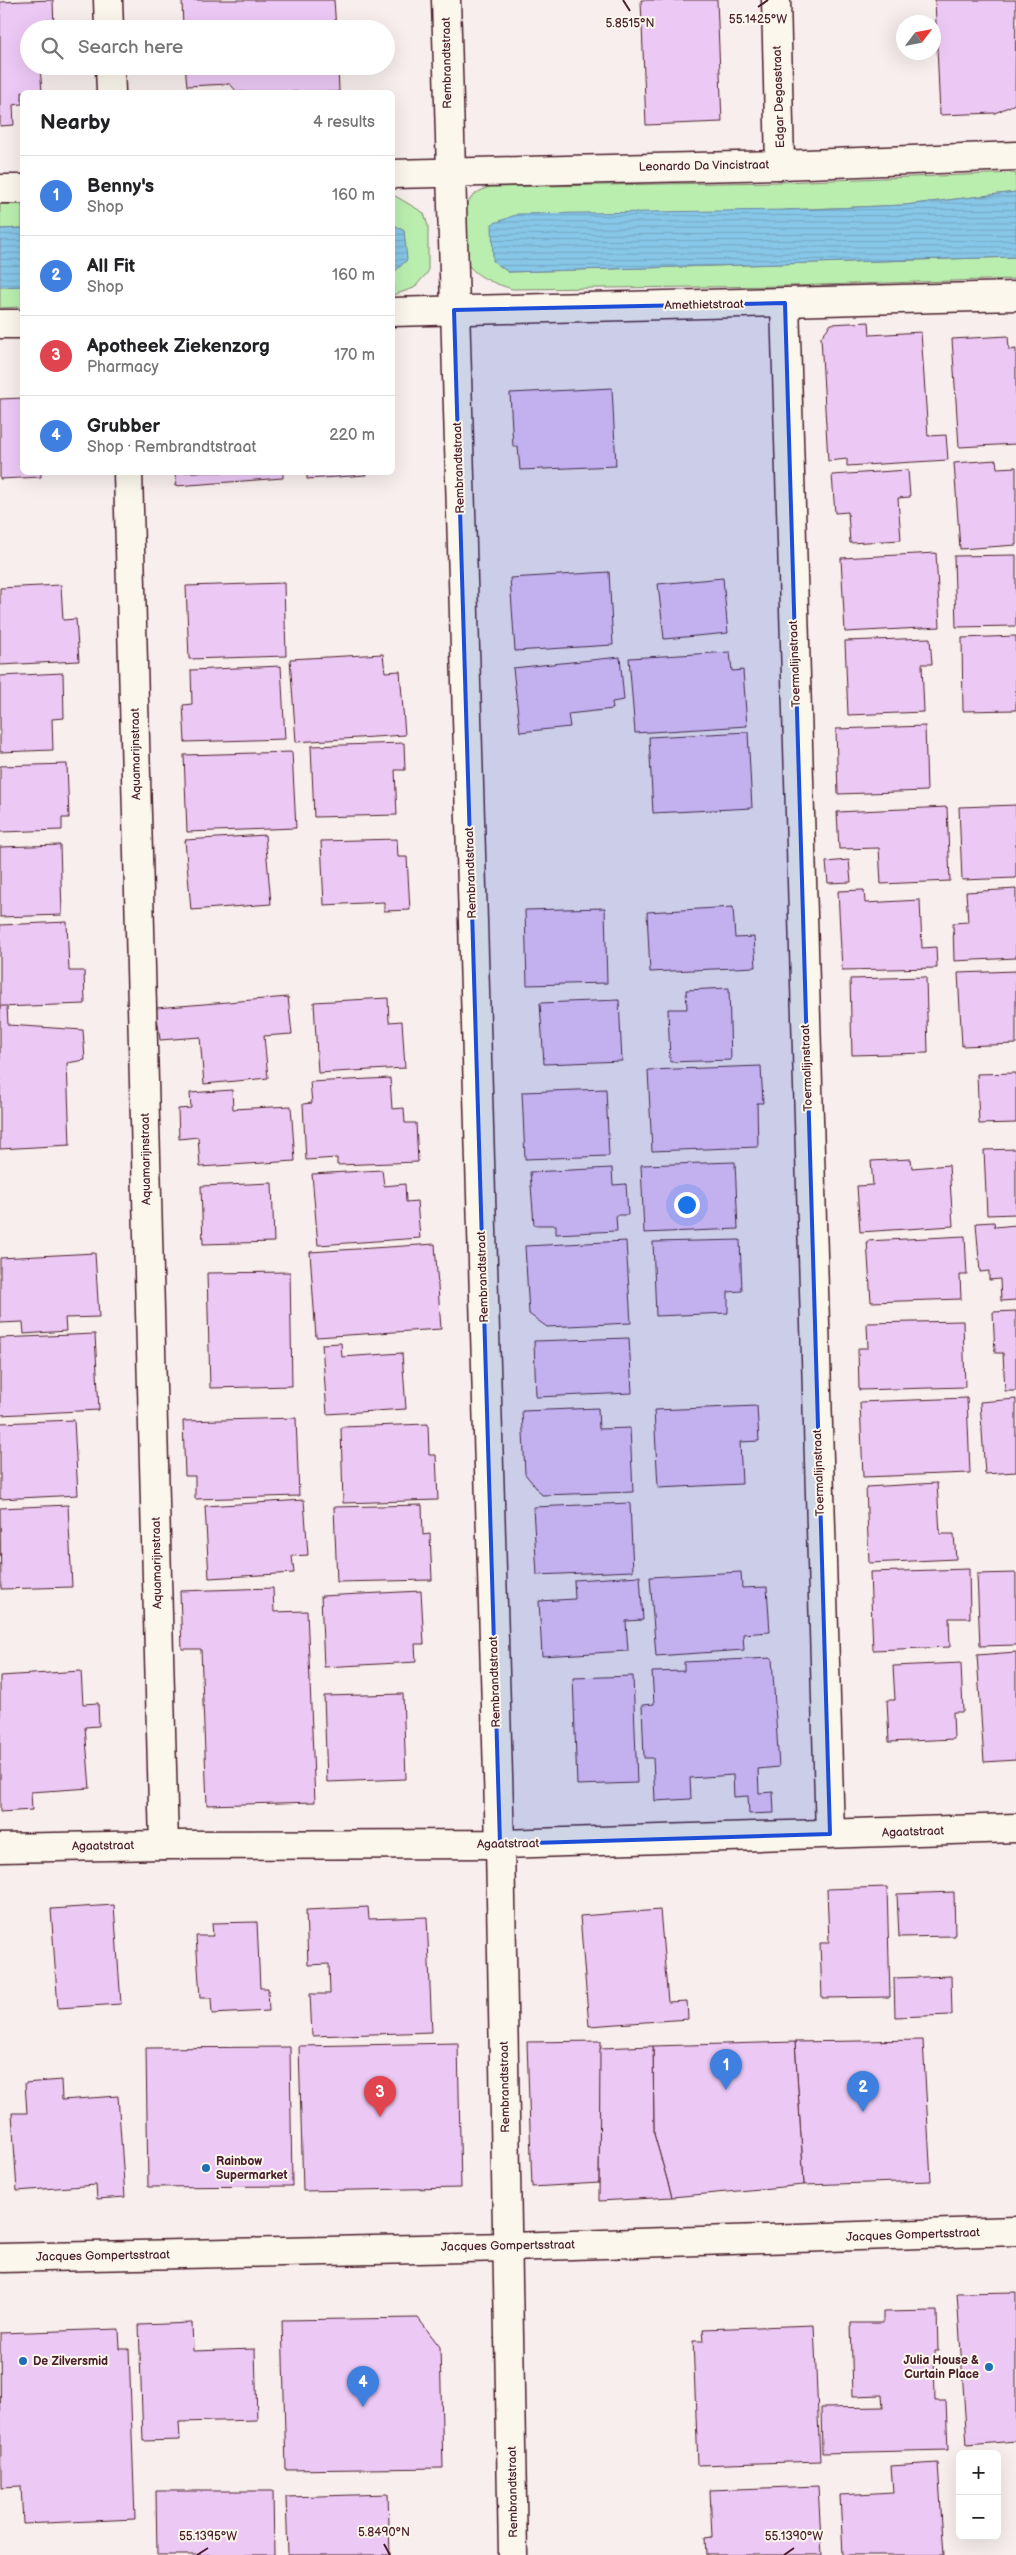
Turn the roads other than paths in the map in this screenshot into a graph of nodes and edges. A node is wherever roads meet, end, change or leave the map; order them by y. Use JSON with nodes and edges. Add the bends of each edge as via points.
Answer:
{"nodes":[{"id":1,"x":108,"y":0,"type":"edge"},
{"id":2,"x":446,"y":0,"type":"edge"},
{"id":3,"x":776,"y":0,"type":"edge"},
{"id":4,"x":109,"y":20,"type":"edge"},
{"id":5,"x":110,"y":75,"type":"edge"},
{"id":6,"x":111,"y":90,"type":"edge"},
{"id":7,"x":1016,"y":156,"type":"edge"},
{"id":8,"x":780,"y":165,"type":"junction"},
{"id":9,"x":449,"y":171,"type":"junction"},
{"id":10,"x":395,"y":174,"type":"edge"},
{"id":11,"x":0,"y":189,"type":"edge"},
{"id":12,"x":20,"y":189,"type":"edge"},
{"id":13,"x":1016,"y":296,"type":"edge"},
{"id":14,"x":785,"y":303,"type":"junction"},
{"id":15,"x":454,"y":310,"type":"junction"},
{"id":16,"x":395,"y":312,"type":"edge"},
{"id":17,"x":0,"y":324,"type":"edge"},
{"id":18,"x":20,"y":324,"type":"edge"},
{"id":19,"x":128,"y":475,"type":"edge"},
{"id":20,"x":1016,"y":1828,"type":"edge"},
{"id":21,"x":830,"y":1834,"type":"junction"},
{"id":22,"x":500,"y":1844,"type":"junction"},
{"id":23,"x":164,"y":1845,"type":"junction"},
{"id":24,"x":0,"y":1848,"type":"edge"},
{"id":25,"x":1016,"y":2231,"type":"edge"},
{"id":26,"x":509,"y":2247,"type":"junction"},
{"id":27,"x":0,"y":2258,"type":"edge"},
{"id":28,"x":514,"y":2555,"type":"edge"}],
"edges":[{"from":1,"to":4,"type":"street"},
{"from":2,"to":9,"type":"street","name":"Rembrandtstraat"},
{"from":3,"to":8,"type":"street","name":"Edgar Degasstraat"},
{"from":5,"to":6,"type":"street"},
{"from":7,"to":8,"type":"street","name":"Leonardo Da Vincistraat"},
{"from":8,"to":9,"type":"street","name":"Leonardo Da Vincistraat"},
{"from":9,"to":10,"type":"street","name":"Leonardo Da Vincistraat"},
{"from":9,"to":15,"type":"street","name":"Rembrandtstraat"},
{"from":11,"to":12,"type":"street"},
{"from":13,"to":14,"type":"street","name":"Amethietstraat"},
{"from":14,"to":15,"type":"street","name":"Amethietstraat"},
{"from":14,"to":21,"type":"street","name":"Toermalijnstraat"},
{"from":15,"to":16,"type":"street","name":"Amethietstraat"},
{"from":15,"to":22,"type":"street","name":"Rembrandtstraat"},
{"from":17,"to":18,"type":"street"},
{"from":19,"to":23,"type":"street","name":"Aquamarijnstraat"},
{"from":20,"to":21,"type":"street","name":"Agaatstraat"},
{"from":21,"to":22,"type":"street","name":"Agaatstraat"},
{"from":22,"to":23,"type":"street","name":"Agaatstraat"},
{"from":22,"to":26,"type":"street","name":"Rembrandtstraat"},
{"from":23,"to":24,"type":"street","name":"Agaatstraat"},
{"from":25,"to":26,"type":"street","name":"Jacques Gompertsstraat"},
{"from":26,"to":27,"type":"street","name":"Jacques Gompertsstraat"},
{"from":26,"to":28,"type":"street","name":"Rembrandtstraat"}]}
